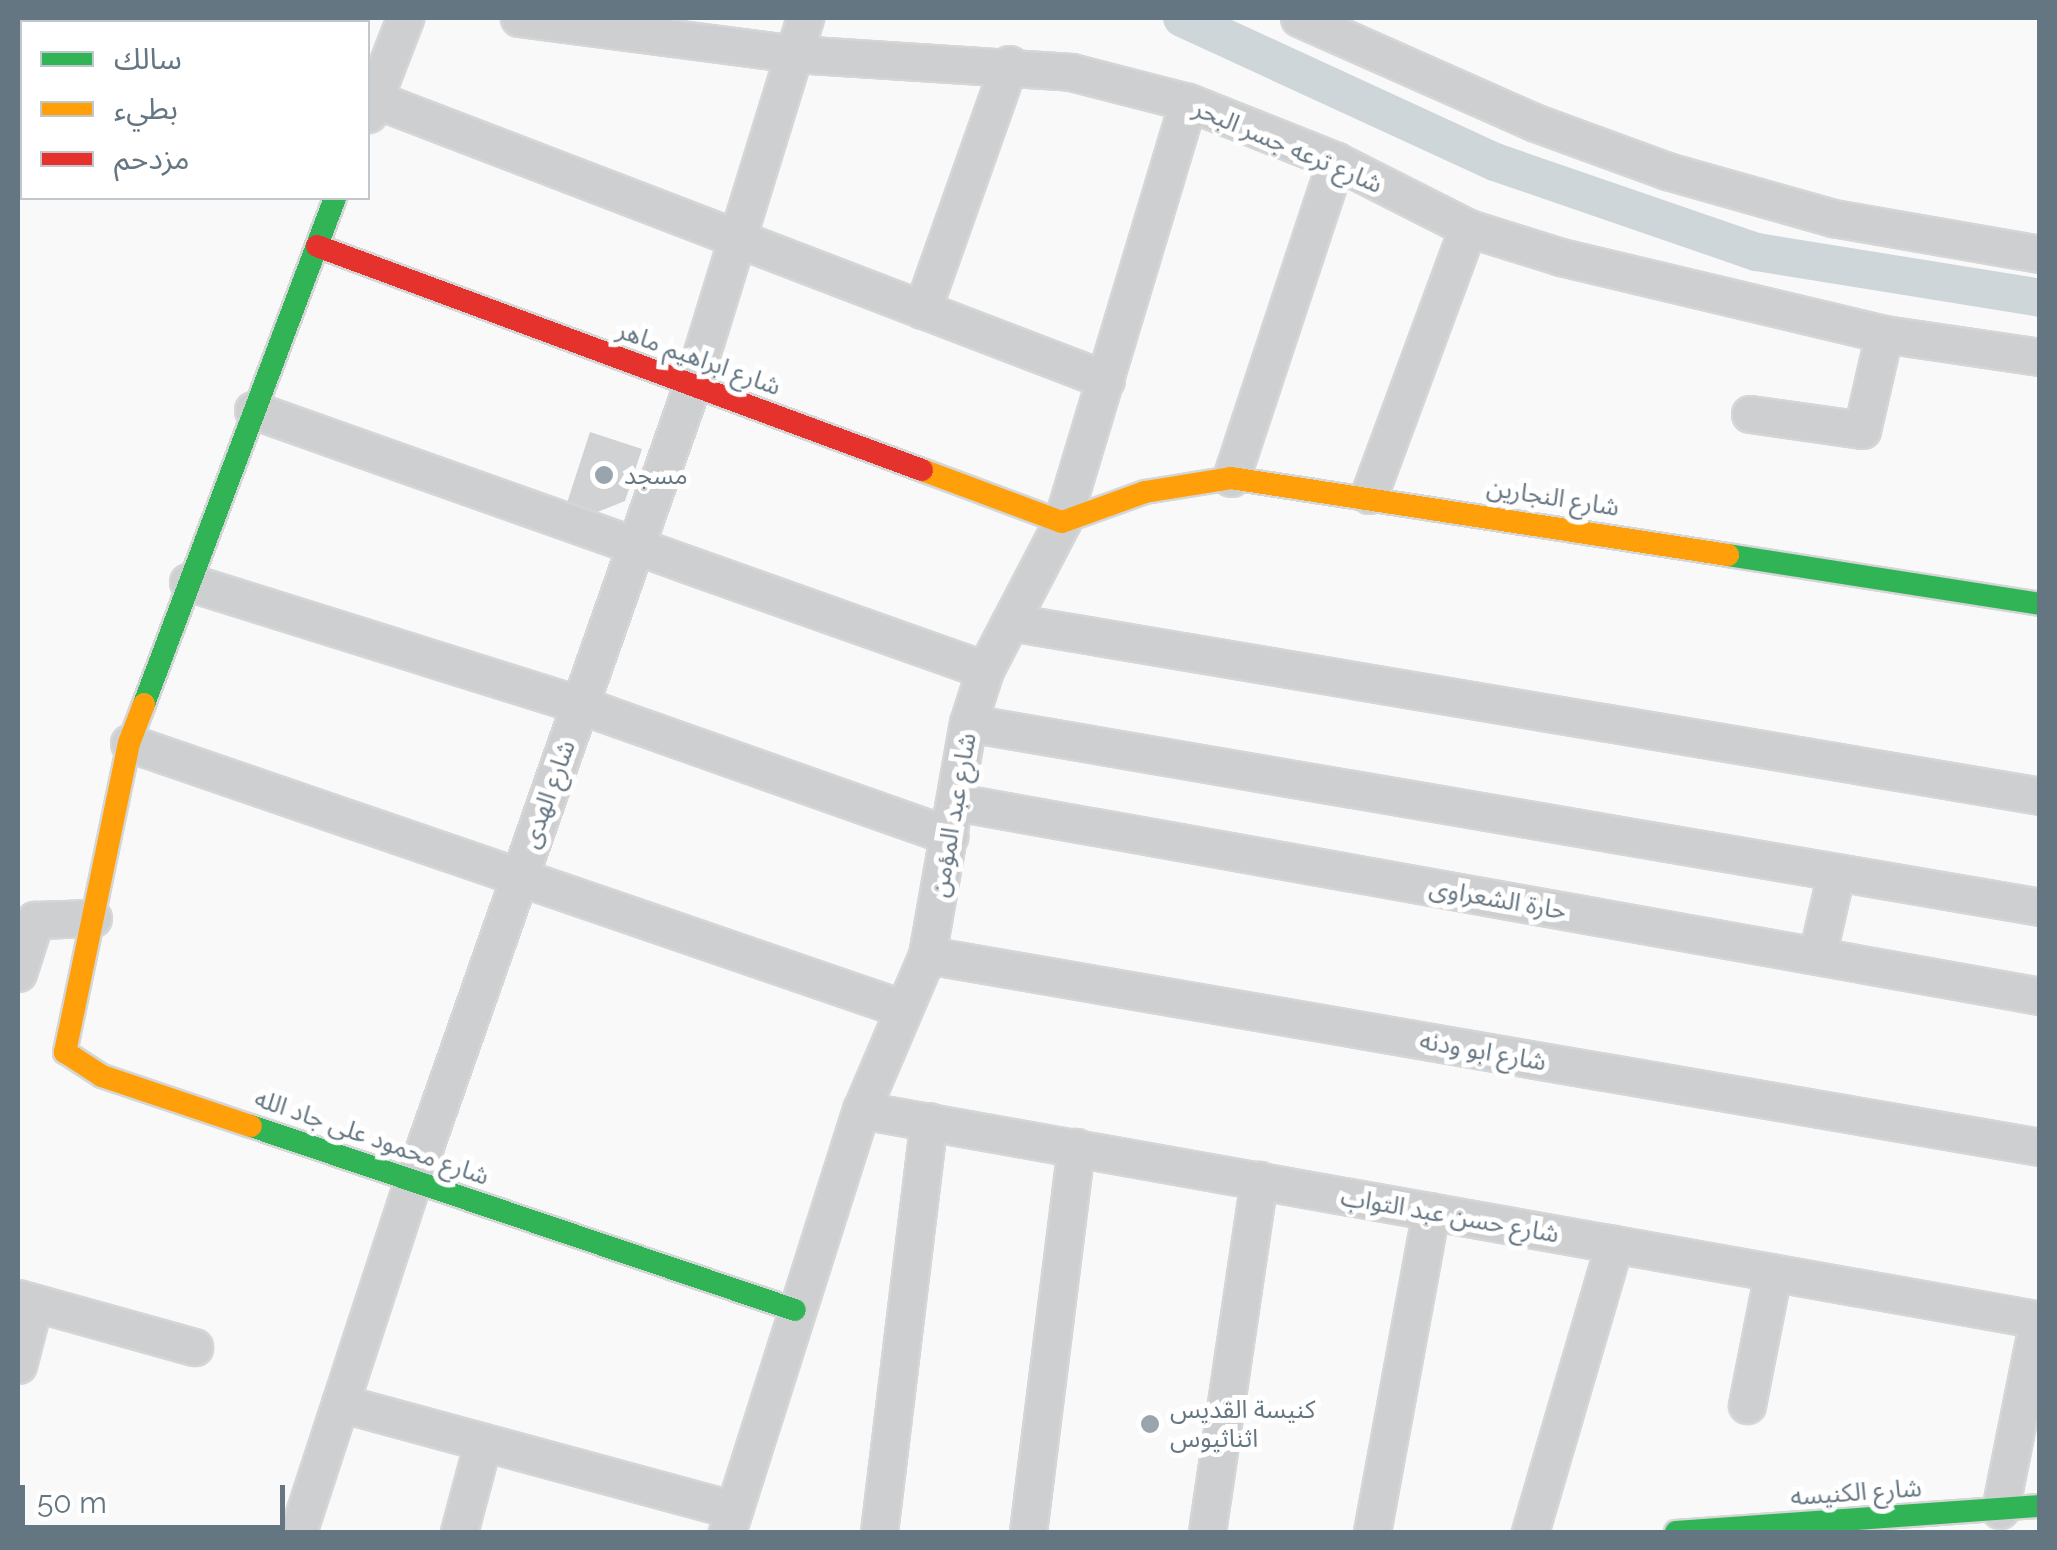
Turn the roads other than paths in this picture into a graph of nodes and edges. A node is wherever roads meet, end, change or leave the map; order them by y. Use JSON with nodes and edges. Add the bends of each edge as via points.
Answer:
{"nodes":[{"id":1,"x":404,"y":18,"type":"edge"},
{"id":2,"x":519,"y":18,"type":"edge"},
{"id":3,"x":1299,"y":18,"type":"edge"},
{"id":4,"x":801,"y":32,"type":"edge"},
{"id":5,"x":1009,"y":64,"type":"junction"},
{"id":6,"x":1188,"y":102,"type":"junction"},
{"id":7,"x":370,"y":106,"type":"edge"},
{"id":8,"x":1336,"y":161,"type":"junction"},
{"id":9,"x":334,"y":200,"type":"edge"},
{"id":10,"x":1468,"y":228,"type":"junction"},
{"id":11,"x":739,"y":243,"type":"junction"},
{"id":12,"x":317,"y":246,"type":"junction"},
{"id":13,"x":2040,"y":254,"type":"edge"},
{"id":14,"x":922,"y":310,"type":"junction"},
{"id":15,"x":1884,"y":334,"type":"junction"},
{"id":16,"x":2040,"y":357,"type":"edge"},
{"id":17,"x":1106,"y":380,"type":"junction"},
{"id":18,"x":692,"y":385,"type":"junction"},
{"id":19,"x":253,"y":410,"type":"junction"},
{"id":20,"x":1750,"y":414,"type":"dead end"},
{"id":21,"x":1231,"y":478,"type":"junction"},
{"id":22,"x":1368,"y":495,"type":"junction"},
{"id":23,"x":1062,"y":522,"type":"junction"},
{"id":24,"x":635,"y":545,"type":"junction"},
{"id":25,"x":188,"y":582,"type":"junction"},
{"id":26,"x":2040,"y":604,"type":"edge"},
{"id":27,"x":1010,"y":622,"type":"junction"},
{"id":28,"x":985,"y":670,"type":"junction"},
{"id":29,"x":580,"y":705,"type":"junction"},
{"id":30,"x":968,"y":723,"type":"junction"},
{"id":31,"x":129,"y":743,"type":"junction"},
{"id":32,"x":2040,"y":796,"type":"edge"},
{"id":33,"x":952,"y":819,"type":"junction"},
{"id":34,"x":520,"y":872,"type":"junction"},
{"id":35,"x":1836,"y":872,"type":"junction"},
{"id":36,"x":2040,"y":908,"type":"edge"},
{"id":37,"x":92,"y":918,"type":"junction"},
{"id":38,"x":26,"y":921,"type":"edge"},
{"id":39,"x":927,"y":954,"type":"junction"},
{"id":40,"x":1817,"y":956,"type":"junction"},
{"id":41,"x":18,"y":973,"type":"edge"},
{"id":42,"x":2040,"y":996,"type":"edge"},
{"id":43,"x":904,"y":1010,"type":"junction"},
{"id":44,"x":861,"y":1110,"type":"junction"},
{"id":45,"x":930,"y":1121,"type":"junction"},
{"id":46,"x":1076,"y":1147,"type":"junction"},
{"id":47,"x":2040,"y":1147,"type":"edge"},
{"id":48,"x":413,"y":1180,"type":"junction"},
{"id":49,"x":1259,"y":1180,"type":"junction"},
{"id":50,"x":1431,"y":1211,"type":"junction"},
{"id":51,"x":1614,"y":1244,"type":"junction"},
{"id":52,"x":1773,"y":1273,"type":"junction"},
{"id":53,"x":26,"y":1301,"type":"edge"},
{"id":54,"x":794,"y":1310,"type":"junction"},
{"id":55,"x":2039,"y":1320,"type":"edge"},
{"id":56,"x":194,"y":1347,"type":"dead end"},
{"id":57,"x":18,"y":1365,"type":"edge"},
{"id":58,"x":340,"y":1403,"type":"junction"},
{"id":59,"x":1747,"y":1405,"type":"dead end"},
{"id":60,"x":483,"y":1442,"type":"junction"},
{"id":61,"x":2040,"y":1506,"type":"edge"},
{"id":62,"x":2000,"y":1510,"type":"junction"},
{"id":63,"x":731,"y":1521,"type":"edge"},
{"id":64,"x":298,"y":1532,"type":"edge"},
{"id":65,"x":459,"y":1532,"type":"edge"},
{"id":66,"x":879,"y":1532,"type":"edge"},
{"id":67,"x":1028,"y":1532,"type":"edge"},
{"id":68,"x":1207,"y":1532,"type":"edge"},
{"id":69,"x":1372,"y":1532,"type":"edge"},
{"id":70,"x":1530,"y":1532,"type":"edge"},
{"id":71,"x":1676,"y":1532,"type":"edge"}],
"edges":[{"from":1,"to":7,"type":"street"},
{"from":2,"to":4,"type":"street","name":"شارع ترعه جسر البحر"},
{"from":3,"to":13,"type":"street","via":[[1536,122],[1668,171],[1833,218]]},
{"from":4,"to":5,"type":"street","name":"شارع ترعه جسر البحر"},
{"from":4,"to":11,"type":"street","name":"شارع الهدى"},
{"from":5,"to":6,"type":"street","name":"شارع ترعه جسر البحر","via":[[1071,72]]},
{"from":5,"to":14,"type":"street"},
{"from":6,"to":8,"type":"street","name":"شارع ترعه جسر البحر"},
{"from":6,"to":17,"type":"street","name":"شارع عبد المؤمن"},
{"from":7,"to":11,"type":"street"},
{"from":8,"to":10,"type":"street","name":"شارع ترعه جسر البحر"},
{"from":8,"to":21,"type":"street"},
{"from":9,"to":12,"type":"street"},
{"from":10,"to":15,"type":"street","name":"شارع ترعه جسر البحر"},
{"from":10,"to":22,"type":"street"},
{"from":11,"to":14,"type":"street"},
{"from":11,"to":18,"type":"street","name":"شارع الهدى"},
{"from":12,"to":18,"type":"street","name":"شارع ابراهيم ماهر"},
{"from":12,"to":19,"type":"street"},
{"from":14,"to":17,"type":"street"},
{"from":15,"to":16,"type":"street","name":"شارع ترعه جسر البحر"},
{"from":15,"to":20,"type":"street","via":[[1862,430]]},
{"from":17,"to":23,"type":"street","name":"شارع عبد المؤمن"},
{"from":18,"to":23,"type":"street","name":"شارع ابراهيم ماهر"},
{"from":18,"to":24,"type":"street","name":"شارع الهدى"},
{"from":19,"to":24,"type":"street"},
{"from":19,"to":25,"type":"street"},
{"from":21,"to":22,"type":"street","name":"شارع النجارين"},
{"from":21,"to":23,"type":"street","name":"شارع النجارين","via":[[1144,492]]},
{"from":22,"to":26,"type":"street","name":"شارع النجارين"},
{"from":23,"to":27,"type":"street","name":"شارع عبد المؤمن"},
{"from":24,"to":28,"type":"street"},
{"from":24,"to":29,"type":"street","name":"شارع الهدى"},
{"from":25,"to":29,"type":"street","name":"حارة الشعراوى"},
{"from":25,"to":31,"type":"street"},
{"from":27,"to":28,"type":"street","name":"شارع عبد المؤمن"},
{"from":27,"to":32,"type":"street"},
{"from":28,"to":30,"type":"street","name":"شارع عبد المؤمن"},
{"from":29,"to":33,"type":"street","name":"حارة الشعراوى"},
{"from":29,"to":34,"type":"street","name":"شارع الهدى"},
{"from":30,"to":33,"type":"street","name":"شارع عبد المؤمن"},
{"from":30,"to":35,"type":"street"},
{"from":31,"to":34,"type":"street"},
{"from":31,"to":37,"type":"street"},
{"from":33,"to":39,"type":"street","name":"شارع عبد المؤمن"},
{"from":33,"to":40,"type":"street","name":"حارة الشعراوى"},
{"from":34,"to":43,"type":"street"},
{"from":34,"to":48,"type":"street","name":"شارع الهدى"},
{"from":35,"to":36,"type":"street"},
{"from":35,"to":40,"type":"street"},
{"from":37,"to":38,"type":"street"},
{"from":37,"to":48,"type":"street","name":"شارع محمود على جاد الله","via":[[65,1052],[78,1065]]},
{"from":38,"to":41,"type":"street"},
{"from":39,"to":43,"type":"street","name":"شارع عبد المؤمن"},
{"from":39,"to":47,"type":"street","name":"شارع ابو ودنه"},
{"from":40,"to":42,"type":"street","name":"حارة الشعراوى"},
{"from":43,"to":44,"type":"street","name":"شارع عبد المؤمن"},
{"from":44,"to":45,"type":"street","name":"شارع حسن عبد التواب"},
{"from":44,"to":54,"type":"street","name":"شارع عبد المؤمن"},
{"from":45,"to":46,"type":"street","name":"شارع حسن عبد التواب"},
{"from":45,"to":66,"type":"street"},
{"from":46,"to":49,"type":"street","name":"شارع حسن عبد التواب"},
{"from":46,"to":67,"type":"street"},
{"from":48,"to":54,"type":"street","name":"شارع محمود على جاد الله"},
{"from":48,"to":58,"type":"street","name":"شارع الهدى"},
{"from":49,"to":50,"type":"street","name":"شارع حسن عبد التواب"},
{"from":49,"to":68,"type":"street"},
{"from":50,"to":51,"type":"street","name":"شارع حسن عبد التواب"},
{"from":50,"to":69,"type":"street"},
{"from":51,"to":52,"type":"street","name":"شارع حسن عبد التواب"},
{"from":51,"to":70,"type":"street"},
{"from":52,"to":55,"type":"street","name":"شارع حسن عبد التواب"},
{"from":52,"to":59,"type":"street"},
{"from":53,"to":56,"type":"street"},
{"from":53,"to":57,"type":"street"},
{"from":54,"to":63,"type":"street","name":"شارع عبد المؤمن"},
{"from":55,"to":62,"type":"street"},
{"from":58,"to":60,"type":"street"},
{"from":58,"to":64,"type":"street","name":"شارع الهدى"},
{"from":60,"to":63,"type":"street"},
{"from":60,"to":65,"type":"street"},
{"from":61,"to":62,"type":"street","name":"شارع الكنيسه"},
{"from":62,"to":71,"type":"street","name":"شارع الكنيسه"}]}
